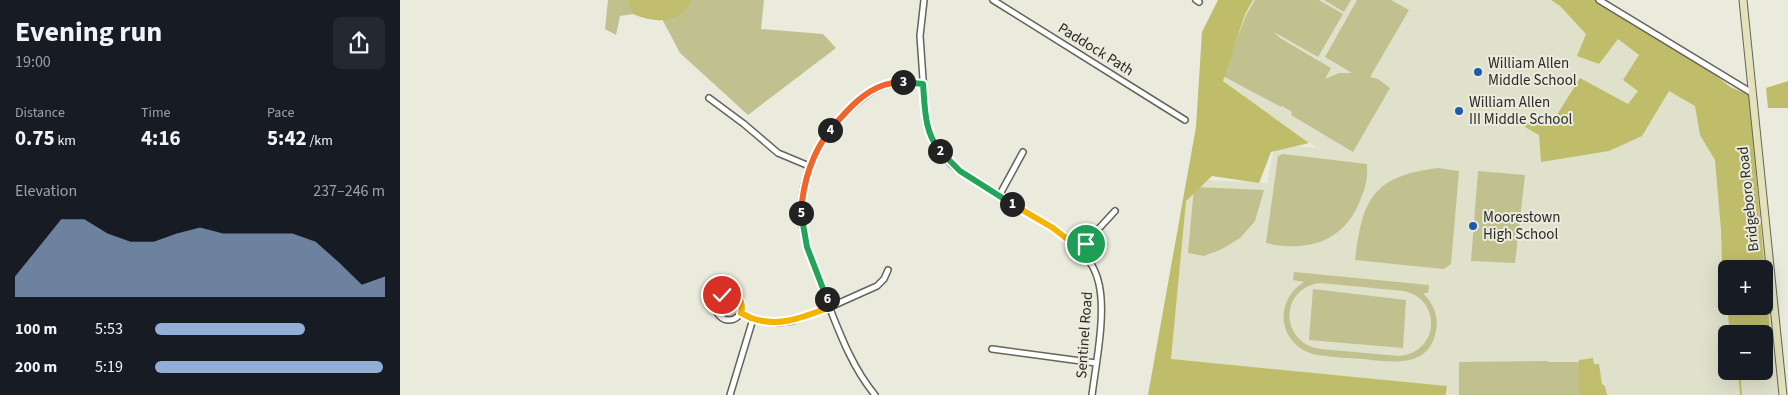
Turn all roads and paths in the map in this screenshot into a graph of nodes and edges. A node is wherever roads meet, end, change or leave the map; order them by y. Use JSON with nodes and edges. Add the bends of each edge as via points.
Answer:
{"nodes":[{"id":1,"x":923,"y":0,"type":"edge"},
{"id":2,"x":993,"y":0,"type":"edge"},
{"id":3,"x":1599,"y":0,"type":"edge"},
{"id":4,"x":1743,"y":0,"type":"edge"},
{"id":5,"x":923,"y":84,"type":"junction"},
{"id":6,"x":1752,"y":94,"type":"junction"},
{"id":7,"x":709,"y":98,"type":"dead end"},
{"id":8,"x":1185,"y":120,"type":"dead end"},
{"id":9,"x":1023,"y":152,"type":"dead end"},
{"id":10,"x":809,"y":166,"type":"junction"},
{"id":11,"x":999,"y":196,"type":"junction"},
{"id":12,"x":1115,"y":211,"type":"dead end"},
{"id":13,"x":1080,"y":249,"type":"junction"},
{"id":14,"x":888,"y":270,"type":"dead end"},
{"id":15,"x":830,"y":307,"type":"junction"},
{"id":16,"x":741,"y":313,"type":"junction"},
{"id":17,"x":754,"y":319,"type":"junction"},
{"id":18,"x":992,"y":349,"type":"dead end"},
{"id":19,"x":1096,"y":363,"type":"junction"},
{"id":20,"x":730,"y":395,"type":"edge"},
{"id":21,"x":875,"y":395,"type":"edge"},
{"id":22,"x":1092,"y":395,"type":"edge"},
{"id":23,"x":1783,"y":395,"type":"edge"}],
"edges":[{"from":1,"to":5,"type":"street","name":"Sentinel Road","via":[[920,36]]},
{"from":2,"to":8,"type":"street","name":"Paddock Path"},
{"from":3,"to":6,"type":"street"},
{"from":4,"to":6,"type":"main road","name":"Bridgeboro Road"},
{"from":5,"to":10,"type":"street","via":[[907,81],[877,87],[829,132]]},
{"from":5,"to":11,"type":"street","name":"Sentinel Road","via":[[926,122],[937,148],[960,171]]},
{"from":6,"to":23,"type":"main road","name":"Bridgeboro Road"},
{"from":7,"to":10,"type":"street","via":[[778,153]]},
{"from":9,"to":11,"type":"street"},
{"from":10,"to":15,"type":"street","via":[[802,192],[802,225]]},
{"from":11,"to":13,"type":"street","name":"Sentinel Road","via":[[1053,228]]},
{"from":12,"to":13,"type":"street"},
{"from":13,"to":19,"type":"street","name":"Sentinel Road","via":[[1092,264],[1100,288]]},
{"from":14,"to":15,"type":"street","via":[[877,286]]},
{"from":15,"to":17,"type":"street","via":[[777,323]]},
{"from":15,"to":21,"type":"street","via":[[853,362]]},
{"from":16,"to":16,"type":"street","via":[[741,301],[735,295],[722,295],[716,301],[716,313],[722,319],[731,320]]},
{"from":16,"to":17,"type":"street"},
{"from":17,"to":20,"type":"street"},
{"from":18,"to":19,"type":"street"},
{"from":19,"to":22,"type":"street","name":"Sentinel Road"}]}
